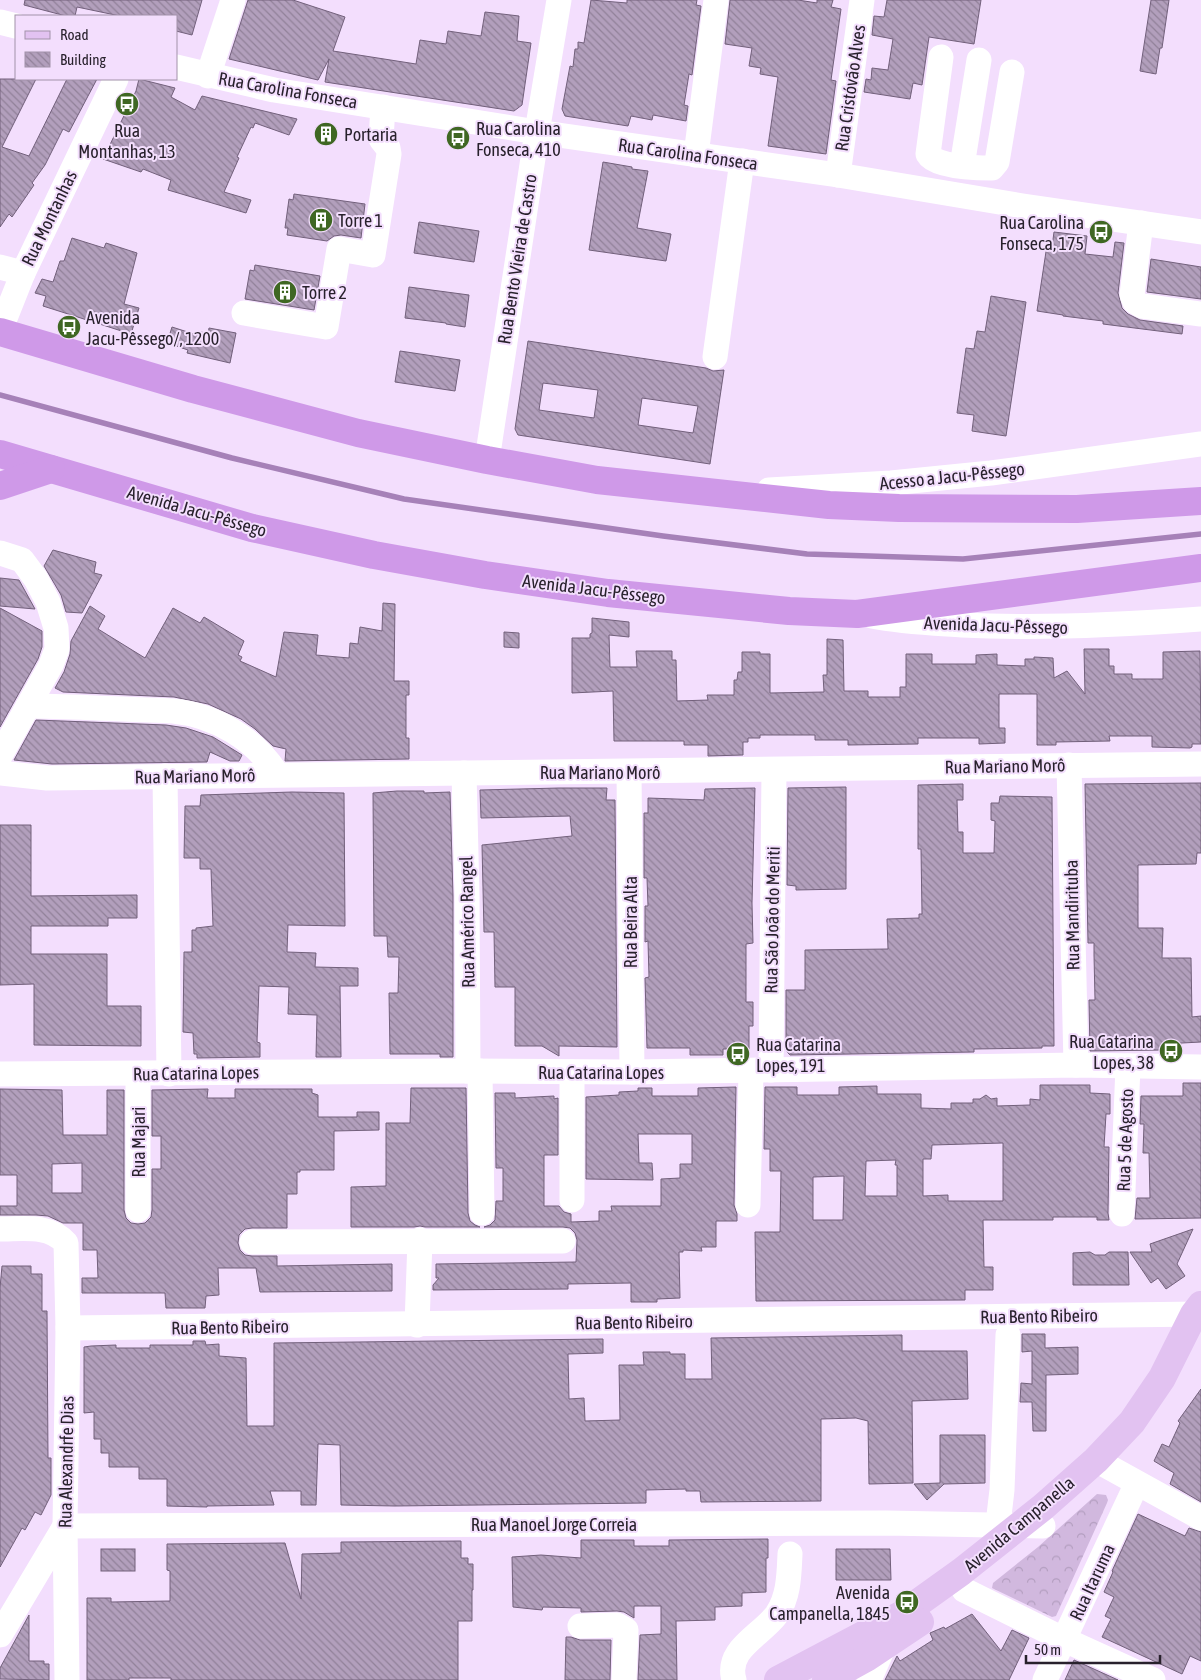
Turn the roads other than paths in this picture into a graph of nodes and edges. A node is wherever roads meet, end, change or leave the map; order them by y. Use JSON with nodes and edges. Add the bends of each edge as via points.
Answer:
{"nodes":[{"id":1,"x":233,"y":0,"type":"edge"},
{"id":2,"x":559,"y":0,"type":"edge"},
{"id":3,"x":716,"y":0,"type":"edge"},
{"id":4,"x":862,"y":0,"type":"edge"},
{"id":5,"x":0,"y":22,"type":"edge"},
{"id":6,"x":15,"y":26,"type":"edge"},
{"id":7,"x":941,"y":56,"type":"dead end"},
{"id":8,"x":979,"y":60,"type":"dead end"},
{"id":9,"x":178,"y":68,"type":"edge"},
{"id":10,"x":1012,"y":72,"type":"dead end"},
{"id":11,"x":208,"y":76,"type":"junction"},
{"id":12,"x":115,"y":80,"type":"edge"},
{"id":13,"x":383,"y":108,"type":"junction"},
{"id":14,"x":537,"y":132,"type":"junction"},
{"id":15,"x":696,"y":155,"type":"junction"},
{"id":16,"x":742,"y":161,"type":"junction"},
{"id":17,"x":969,"y":167,"type":"junction"},
{"id":18,"x":838,"y":175,"type":"junction"},
{"id":19,"x":971,"y":197,"type":"junction"},
{"id":20,"x":1141,"y":223,"type":"junction"},
{"id":21,"x":1201,"y":232,"type":"edge"},
{"id":22,"x":11,"y":270,"type":"edge"},
{"id":23,"x":244,"y":313,"type":"dead end"},
{"id":24,"x":1201,"y":314,"type":"edge"},
{"id":25,"x":0,"y":331,"type":"edge"},
{"id":26,"x":715,"y":357,"type":"dead end"},
{"id":27,"x":1196,"y":444,"type":"edge"},
{"id":28,"x":0,"y":454,"type":"edge"},
{"id":29,"x":487,"y":460,"type":"junction"},
{"id":30,"x":51,"y":468,"type":"junction"},
{"id":31,"x":0,"y":486,"type":"edge"},
{"id":32,"x":712,"y":493,"type":"junction"},
{"id":33,"x":1201,"y":501,"type":"edge"},
{"id":34,"x":0,"y":553,"type":"edge"},
{"id":35,"x":1201,"y":568,"type":"edge"},
{"id":36,"x":857,"y":614,"type":"junction"},
{"id":37,"x":1201,"y":619,"type":"edge"},
{"id":38,"x":28,"y":706,"type":"junction"},
{"id":39,"x":0,"y":756,"type":"edge"},
{"id":40,"x":1201,"y":764,"type":"edge"},
{"id":41,"x":1068,"y":765,"type":"junction"},
{"id":42,"x":774,"y":770,"type":"junction"},
{"id":43,"x":0,"y":772,"type":"edge"},
{"id":44,"x":629,"y":772,"type":"junction"},
{"id":45,"x":464,"y":773,"type":"junction"},
{"id":46,"x":277,"y":774,"type":"junction"},
{"id":47,"x":165,"y":776,"type":"junction"},
{"id":48,"x":1076,"y":1065,"type":"junction"},
{"id":49,"x":1128,"y":1066,"type":"junction"},
{"id":50,"x":1201,"y":1068,"type":"edge"},
{"id":51,"x":474,"y":1071,"type":"junction"},
{"id":52,"x":761,"y":1071,"type":"junction"},
{"id":53,"x":572,"y":1072,"type":"junction"},
{"id":54,"x":632,"y":1072,"type":"junction"},
{"id":55,"x":0,"y":1074,"type":"edge"},
{"id":56,"x":138,"y":1074,"type":"junction"},
{"id":57,"x":169,"y":1074,"type":"junction"},
{"id":58,"x":572,"y":1200,"type":"dead end"},
{"id":59,"x":748,"y":1205,"type":"dead end"},
{"id":60,"x":138,"y":1210,"type":"dead end"},
{"id":61,"x":482,"y":1213,"type":"dead end"},
{"id":62,"x":1122,"y":1214,"type":"dead end"},
{"id":63,"x":0,"y":1229,"type":"edge"},
{"id":64,"x":420,"y":1240,"type":"junction"},
{"id":65,"x":562,"y":1241,"type":"dead end"},
{"id":66,"x":252,"y":1242,"type":"dead end"},
{"id":67,"x":1199,"y":1317,"type":"edge"},
{"id":68,"x":417,"y":1325,"type":"junction"},
{"id":69,"x":68,"y":1328,"type":"junction"},
{"id":70,"x":1008,"y":1335,"type":"dead end"},
{"id":71,"x":1103,"y":1464,"type":"junction"},
{"id":72,"x":1137,"y":1483,"type":"junction"},
{"id":73,"x":1201,"y":1518,"type":"edge"},
{"id":74,"x":1021,"y":1525,"type":"junction"},
{"id":75,"x":65,"y":1526,"type":"junction"},
{"id":76,"x":790,"y":1554,"type":"dead end"},
{"id":77,"x":964,"y":1590,"type":"junction"},
{"id":78,"x":895,"y":1618,"type":"junction"},
{"id":79,"x":580,"y":1626,"type":"dead end"},
{"id":80,"x":0,"y":1635,"type":"edge"},
{"id":81,"x":1065,"y":1640,"type":"junction"},
{"id":82,"x":884,"y":1647,"type":"junction"},
{"id":83,"x":67,"y":1680,"type":"edge"},
{"id":84,"x":624,"y":1680,"type":"edge"},
{"id":85,"x":734,"y":1680,"type":"edge"},
{"id":86,"x":778,"y":1680,"type":"edge"},
{"id":87,"x":826,"y":1680,"type":"edge"},
{"id":88,"x":869,"y":1680,"type":"edge"},
{"id":89,"x":1046,"y":1680,"type":"edge"},
{"id":90,"x":1153,"y":1680,"type":"edge"}],
"edges":[{"from":1,"to":11,"type":"street"},
{"from":2,"to":14,"type":"street","name":"Rua Bento Vieira de Castro"},
{"from":3,"to":15,"type":"street"},
{"from":4,"to":18,"type":"street","name":"Rua Cristóvão Alves"},
{"from":5,"to":6,"type":"street"},
{"from":7,"to":17,"type":"street","via":[[928,154],[939,162]]},
{"from":8,"to":17,"type":"street"},
{"from":9,"to":11,"type":"street","name":"Rua Carolina Fonseca"},
{"from":10,"to":17,"type":"street","via":[[997,162],[992,168]]},
{"from":11,"to":13,"type":"street","name":"Rua Carolina Fonseca"},
{"from":12,"to":22,"type":"street","name":"Rua Montanhas"},
{"from":13,"to":14,"type":"street","name":"Rua Carolina Fonseca"},
{"from":13,"to":23,"type":"street","via":[[381,139],[389,154],[373,255],[339,250],[326,327]]},
{"from":14,"to":15,"type":"street","name":"Rua Carolina Fonseca"},
{"from":14,"to":29,"type":"street","name":"Rua Bento Vieira de Castro"},
{"from":15,"to":16,"type":"street","name":"Rua Carolina Fonseca"},
{"from":16,"to":18,"type":"street","name":"Rua Carolina Fonseca"},
{"from":16,"to":26,"type":"street"},
{"from":17,"to":19,"type":"street"},
{"from":18,"to":19,"type":"street","name":"Rua Carolina Fonseca"},
{"from":19,"to":20,"type":"street","name":"Rua Carolina Fonseca"},
{"from":20,"to":21,"type":"street","name":"Rua Carolina Fonseca"},
{"from":20,"to":24,"type":"street","via":[[1132,295],[1135,302],[1142,306]]},
{"from":22,"to":25,"type":"street","name":"Rua Montanhas"},
{"from":25,"to":29,"type":"highway","via":[[193,389],[358,433]]},
{"from":27,"to":32,"type":"street","name":"Acesso a Jacu-Pêssego","via":[[973,475]]},
{"from":28,"to":30,"type":"highway","name":"Avenida Jacu-Pêssego"},
{"from":29,"to":32,"type":"highway","via":[[597,480]]},
{"from":30,"to":31,"type":"highway"},
{"from":30,"to":36,"type":"highway","name":"Avenida Jacu-Pêssego","via":[[252,528],[374,555],[608,593],[789,611]]},
{"from":32,"to":33,"type":"highway","via":[[829,505],[899,508],[1077,509]]},
{"from":34,"to":38,"type":"street","via":[[27,565],[48,602],[56,628],[57,649]]},
{"from":35,"to":36,"type":"highway"},
{"from":36,"to":37,"type":"street","name":"Avenida Jacu-Pêssego","via":[[895,621],[1016,628]]},
{"from":38,"to":39,"type":"street"},
{"from":38,"to":46,"type":"street","via":[[174,711],[204,718],[223,725],[257,748]]},
{"from":40,"to":41,"type":"street","name":"Rua Mariano Morô"},
{"from":41,"to":42,"type":"street","name":"Rua Mariano Morô"},
{"from":41,"to":48,"type":"street","name":"Rua Mandirituba"},
{"from":42,"to":44,"type":"street","name":"Rua Mariano Morô"},
{"from":42,"to":52,"type":"street","name":"Rua São João do Meriti"},
{"from":43,"to":47,"type":"street","name":"Rua Mariano Morô","via":[[47,778]]},
{"from":44,"to":45,"type":"street","name":"Rua Mariano Morô"},
{"from":44,"to":54,"type":"street","name":"Rua Beira Alta"},
{"from":45,"to":46,"type":"street","name":"Rua Mariano Morô"},
{"from":45,"to":51,"type":"street","name":"Rua Américo Rangel"},
{"from":46,"to":47,"type":"street","name":"Rua Mariano Morô"},
{"from":47,"to":57,"type":"street"},
{"from":48,"to":49,"type":"street","name":"Rua Catarina Lopes"},
{"from":48,"to":52,"type":"street","name":"Rua Catarina Lopes"},
{"from":49,"to":50,"type":"street","name":"Rua Catarina Lopes"},
{"from":49,"to":62,"type":"street","name":"Rua 5 de Agosto"},
{"from":51,"to":53,"type":"street","name":"Rua Catarina Lopes"},
{"from":51,"to":57,"type":"street","name":"Rua Catarina Lopes"},
{"from":51,"to":61,"type":"street","name":"Rua Américo Rangel"},
{"from":52,"to":54,"type":"street","name":"Rua Catarina Lopes"},
{"from":52,"to":59,"type":"street","name":"Rua São João do Meriti"},
{"from":53,"to":54,"type":"street","name":"Rua Catarina Lopes"},
{"from":53,"to":58,"type":"street"},
{"from":55,"to":56,"type":"street","name":"Rua Catarina Lopes"},
{"from":56,"to":57,"type":"street","name":"Rua Catarina Lopes"},
{"from":56,"to":60,"type":"street","name":"Rua Majari"},
{"from":63,"to":69,"type":"street","name":"Rua Alexandrfe Dias","via":[[41,1229],[61,1237],[66,1243]]},
{"from":64,"to":65,"type":"street"},
{"from":64,"to":66,"type":"street"},
{"from":64,"to":68,"type":"street"},
{"from":67,"to":68,"type":"street","name":"Rua Bento Ribeiro"},
{"from":67,"to":71,"type":"main road","name":"Avenida Campanella","via":[[1146,1404]]},
{"from":68,"to":69,"type":"street","name":"Rua Bento Ribeiro"},
{"from":69,"to":75,"type":"street","name":"Rua Alexandrfe Dias"},
{"from":70,"to":74,"type":"street","via":[[1002,1490]]},
{"from":71,"to":72,"type":"street"},
{"from":71,"to":74,"type":"main road","name":"Avenida Campanella"},
{"from":72,"to":73,"type":"street"},
{"from":72,"to":81,"type":"street","name":"Rua Itaruma"},
{"from":74,"to":75,"type":"street","name":"Rua Manoel Jorge Correia","via":[[886,1522]]},
{"from":74,"to":77,"type":"main road","name":"Avenida Campanella"},
{"from":74,"to":78,"type":"main road","name":"Avenida Campanella"},
{"from":75,"to":80,"type":"street"},
{"from":75,"to":83,"type":"street","name":"Rua Alexandrfe Dias"},
{"from":76,"to":85,"type":"street","via":[[788,1592],[777,1614],[736,1654],[731,1667]]},
{"from":77,"to":81,"type":"street"},
{"from":77,"to":82,"type":"main road","name":"Avenida Campanella"},
{"from":78,"to":82,"type":"street"},
{"from":78,"to":86,"type":"main road","name":"Avenida Campanella"},
{"from":79,"to":84,"type":"street","via":[[616,1625],[626,1630]]},
{"from":81,"to":89,"type":"street","name":"Rua Itaruma"},
{"from":81,"to":90,"type":"street"},
{"from":82,"to":87,"type":"main road","name":"Avenida Campanella"},
{"from":82,"to":88,"type":"street"}]}
